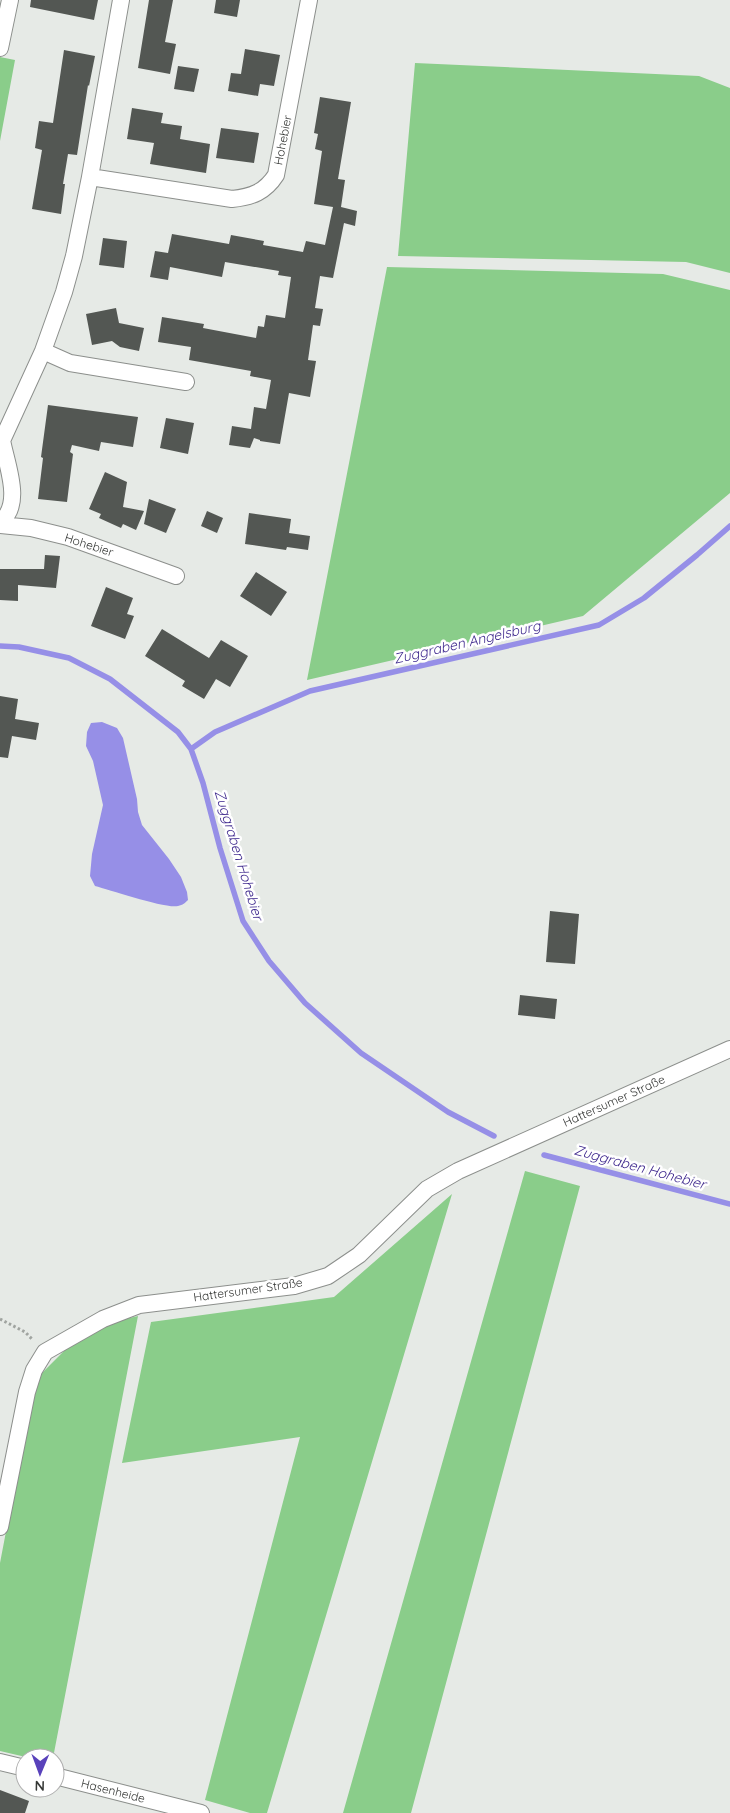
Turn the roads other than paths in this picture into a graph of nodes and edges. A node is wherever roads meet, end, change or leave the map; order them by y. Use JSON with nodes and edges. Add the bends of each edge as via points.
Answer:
{"nodes":[{"id":1,"x":10,"y":0,"type":"edge"},
{"id":2,"x":121,"y":0,"type":"edge"},
{"id":3,"x":309,"y":0,"type":"edge"},
{"id":4,"x":0,"y":48,"type":"edge"},
{"id":5,"x":90,"y":177,"type":"junction"},
{"id":6,"x":43,"y":351,"type":"junction"},
{"id":7,"x":186,"y":382,"type":"dead end"},
{"id":8,"x":1,"y":442,"type":"edge"},
{"id":9,"x":0,"y":524,"type":"edge"},
{"id":10,"x":176,"y":576,"type":"dead end"},
{"id":11,"x":730,"y":1049,"type":"edge"},
{"id":12,"x":0,"y":1527,"type":"edge"},
{"id":13,"x":0,"y":1762,"type":"edge"},
{"id":14,"x":15,"y":1766,"type":"edge"},
{"id":15,"x":65,"y":1779,"type":"edge"},
{"id":16,"x":200,"y":1813,"type":"edge"}],
"edges":[{"from":1,"to":4,"type":"street"},
{"from":2,"to":5,"type":"street","name":"Hohebier"},
{"from":3,"to":5,"type":"street","name":"Hohebier","via":[[276,174],[259,193],[232,199]]},
{"from":5,"to":6,"type":"street","name":"Hohebier","via":[[74,256]]},
{"from":6,"to":7,"type":"street","via":[[70,363]]},
{"from":6,"to":8,"type":"street","name":"Hohebier"},
{"from":8,"to":9,"type":"street","name":"Hohebier","via":[[11,473],[12,491],[10,506]]},
{"from":9,"to":10,"type":"street","name":"Hohebier","via":[[68,538]]},
{"from":11,"to":12,"type":"street","name":"Hattersumer Straße","via":[[458,1171],[427,1190],[359,1255],[328,1276],[294,1286],[139,1305],[103,1319],[45,1352],[34,1370],[27,1392]]},
{"from":13,"to":14,"type":"street"},
{"from":15,"to":16,"type":"street","name":"Hasenheide"}]}
